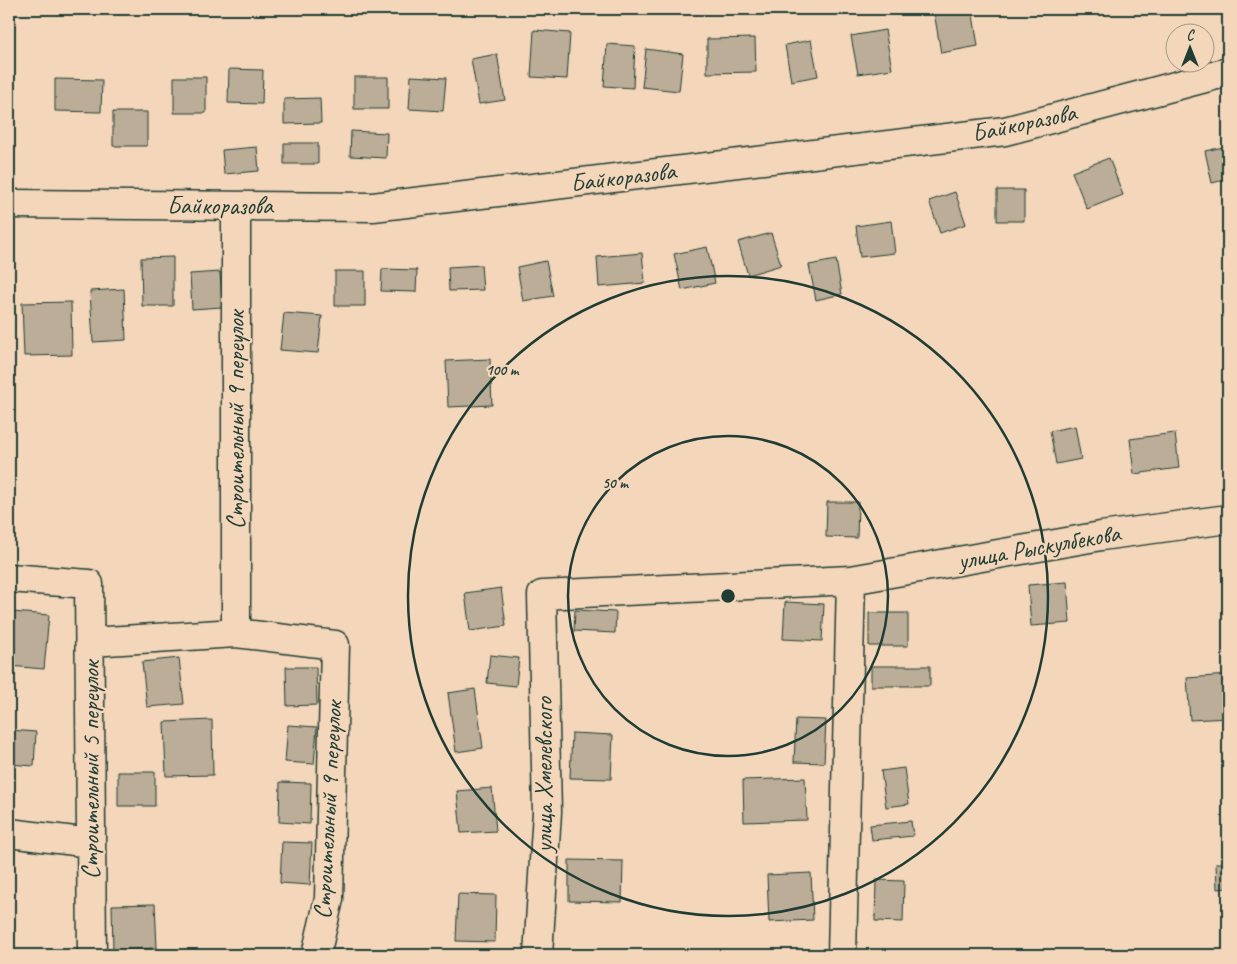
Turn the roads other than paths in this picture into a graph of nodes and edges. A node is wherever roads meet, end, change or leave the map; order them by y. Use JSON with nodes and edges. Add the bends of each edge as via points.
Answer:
{"nodes":[{"id":1,"x":1228,"y":72,"type":"edge"},
{"id":2,"x":9,"y":204,"type":"edge"},
{"id":3,"x":236,"y":206,"type":"junction"},
{"id":4,"x":1228,"y":519,"type":"edge"},
{"id":5,"x":9,"y":578,"type":"edge"},
{"id":6,"x":851,"y":580,"type":"junction"},
{"id":7,"x":542,"y":595,"type":"joint"},
{"id":8,"x":236,"y":633,"type":"junction"},
{"id":9,"x":90,"y":642,"type":"junction"},
{"id":10,"x":9,"y":833,"type":"edge"},
{"id":11,"x":91,"y":843,"type":"junction"},
{"id":12,"x":92,"y":955,"type":"edge"},
{"id":13,"x":316,"y":955,"type":"edge"},
{"id":14,"x":538,"y":955,"type":"edge"},
{"id":15,"x":842,"y":955,"type":"edge"}],
"edges":[{"from":1,"to":3,"type":"street","name":"Байкоразова","via":[[1006,131],[373,207]]},
{"from":2,"to":3,"type":"street","name":"Байкоразова"},
{"from":3,"to":8,"type":"street","name":"Строительный 9 переулок"},
{"from":4,"to":6,"type":"street","name":"улица Рыскулбекова","via":[[1102,536]]},
{"from":5,"to":9,"type":"street","name":"Строительный 5 переулок","via":[[89,584]]},
{"from":6,"to":7,"type":"street","name":"улица Рыскулбекова"},
{"from":6,"to":15,"type":"street"},
{"from":7,"to":14,"type":"street","name":"улица Хмелевского","via":[[547,812]]},
{"from":8,"to":9,"type":"street","name":"Строительный 9 переулок"},
{"from":8,"to":13,"type":"street","name":"Строительный 9 переулок","via":[[335,645],[329,899]]},
{"from":9,"to":11,"type":"street","name":"Строительный 5 переулок"},
{"from":10,"to":11,"type":"street"},
{"from":11,"to":12,"type":"street","name":"Строительный 5 переулок"}]}
